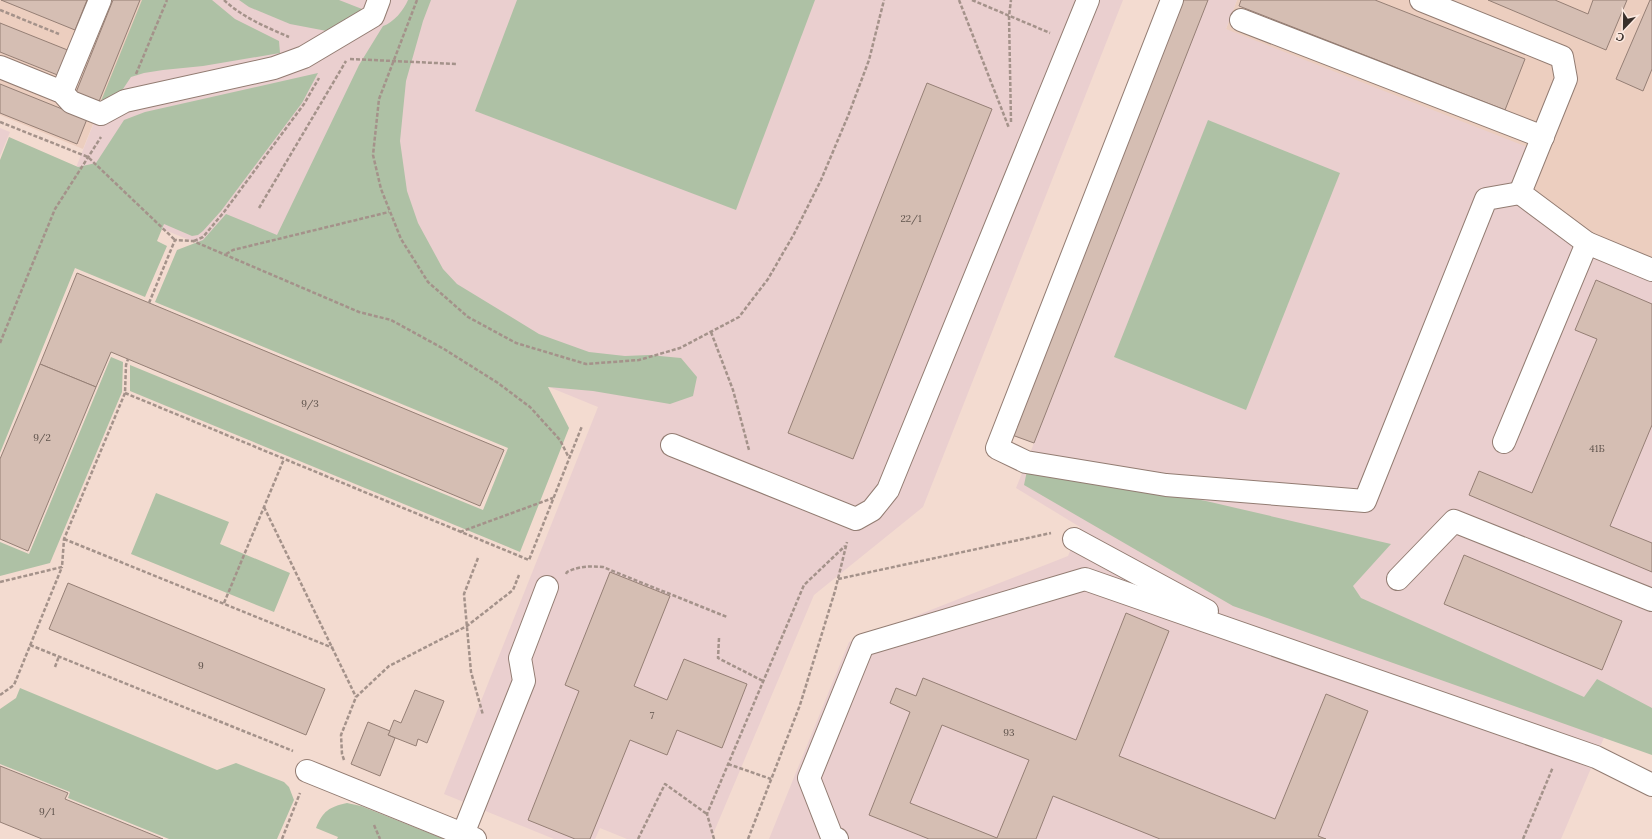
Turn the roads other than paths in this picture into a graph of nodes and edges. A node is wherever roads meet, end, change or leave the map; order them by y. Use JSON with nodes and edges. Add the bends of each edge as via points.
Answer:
{"nodes":[{"id":1,"x":100,"y":0,"type":"edge"},
{"id":2,"x":379,"y":0,"type":"edge"},
{"id":3,"x":1088,"y":0,"type":"edge"},
{"id":4,"x":1172,"y":0,"type":"edge"},
{"id":5,"x":1421,"y":0,"type":"edge"},
{"id":6,"x":1241,"y":20,"type":"dead end"},
{"id":7,"x":0,"y":67,"type":"edge"},
{"id":8,"x":62,"y":92,"type":"junction"},
{"id":9,"x":1543,"y":137,"type":"junction"},
{"id":10,"x":1520,"y":193,"type":"junction"},
{"id":11,"x":1587,"y":243,"type":"junction"},
{"id":12,"x":1652,"y":270,"type":"edge"},
{"id":13,"x":1504,"y":442,"type":"dead end"},
{"id":14,"x":672,"y":445,"type":"dead end"},
{"id":15,"x":1074,"y":539,"type":"road end"},
{"id":16,"x":1398,"y":579,"type":"dead end"},
{"id":17,"x":556,"y":583,"type":"road end"},
{"id":18,"x":1652,"y":600,"type":"edge"},
{"id":19,"x":1265,"y":642,"type":"junction"},
{"id":20,"x":302,"y":762,"type":"road end"},
{"id":21,"x":1652,"y":785,"type":"edge"},
{"id":22,"x":469,"y":837,"type":"edge"},
{"id":23,"x":837,"y":839,"type":"edge"}],
"edges":[{"from":1,"to":8,"type":"lane"},
{"from":2,"to":8,"type":"lane","via":[[373,16],[304,57],[274,68],[125,101],[101,114],[72,102]]},
{"from":3,"to":14,"type":"lane","via":[[888,490],[872,510],[856,519]]},
{"from":4,"to":10,"type":"lane","via":[[996,448],[1026,462],[1166,485],[1365,501],[1486,199]]},
{"from":5,"to":9,"type":"lane","via":[[1562,57],[1566,79]]},
{"from":6,"to":9,"type":"lane"},
{"from":7,"to":8,"type":"lane"},
{"from":9,"to":10,"type":"lane"},
{"from":10,"to":11,"type":"lane"},
{"from":11,"to":12,"type":"lane"},
{"from":11,"to":13,"type":"lane"},
{"from":15,"to":19,"type":"lane"},
{"from":16,"to":18,"type":"lane","via":[[1454,521]]},
{"from":17,"to":22,"type":"lane","via":[[520,658],[524,681]]},
{"from":19,"to":21,"type":"lane","via":[[1596,757]]},
{"from":19,"to":23,"type":"lane","via":[[1085,580],[863,645],[809,778],[832,837]]},
{"from":20,"to":22,"type":"lane","via":[[358,792]]}]}
